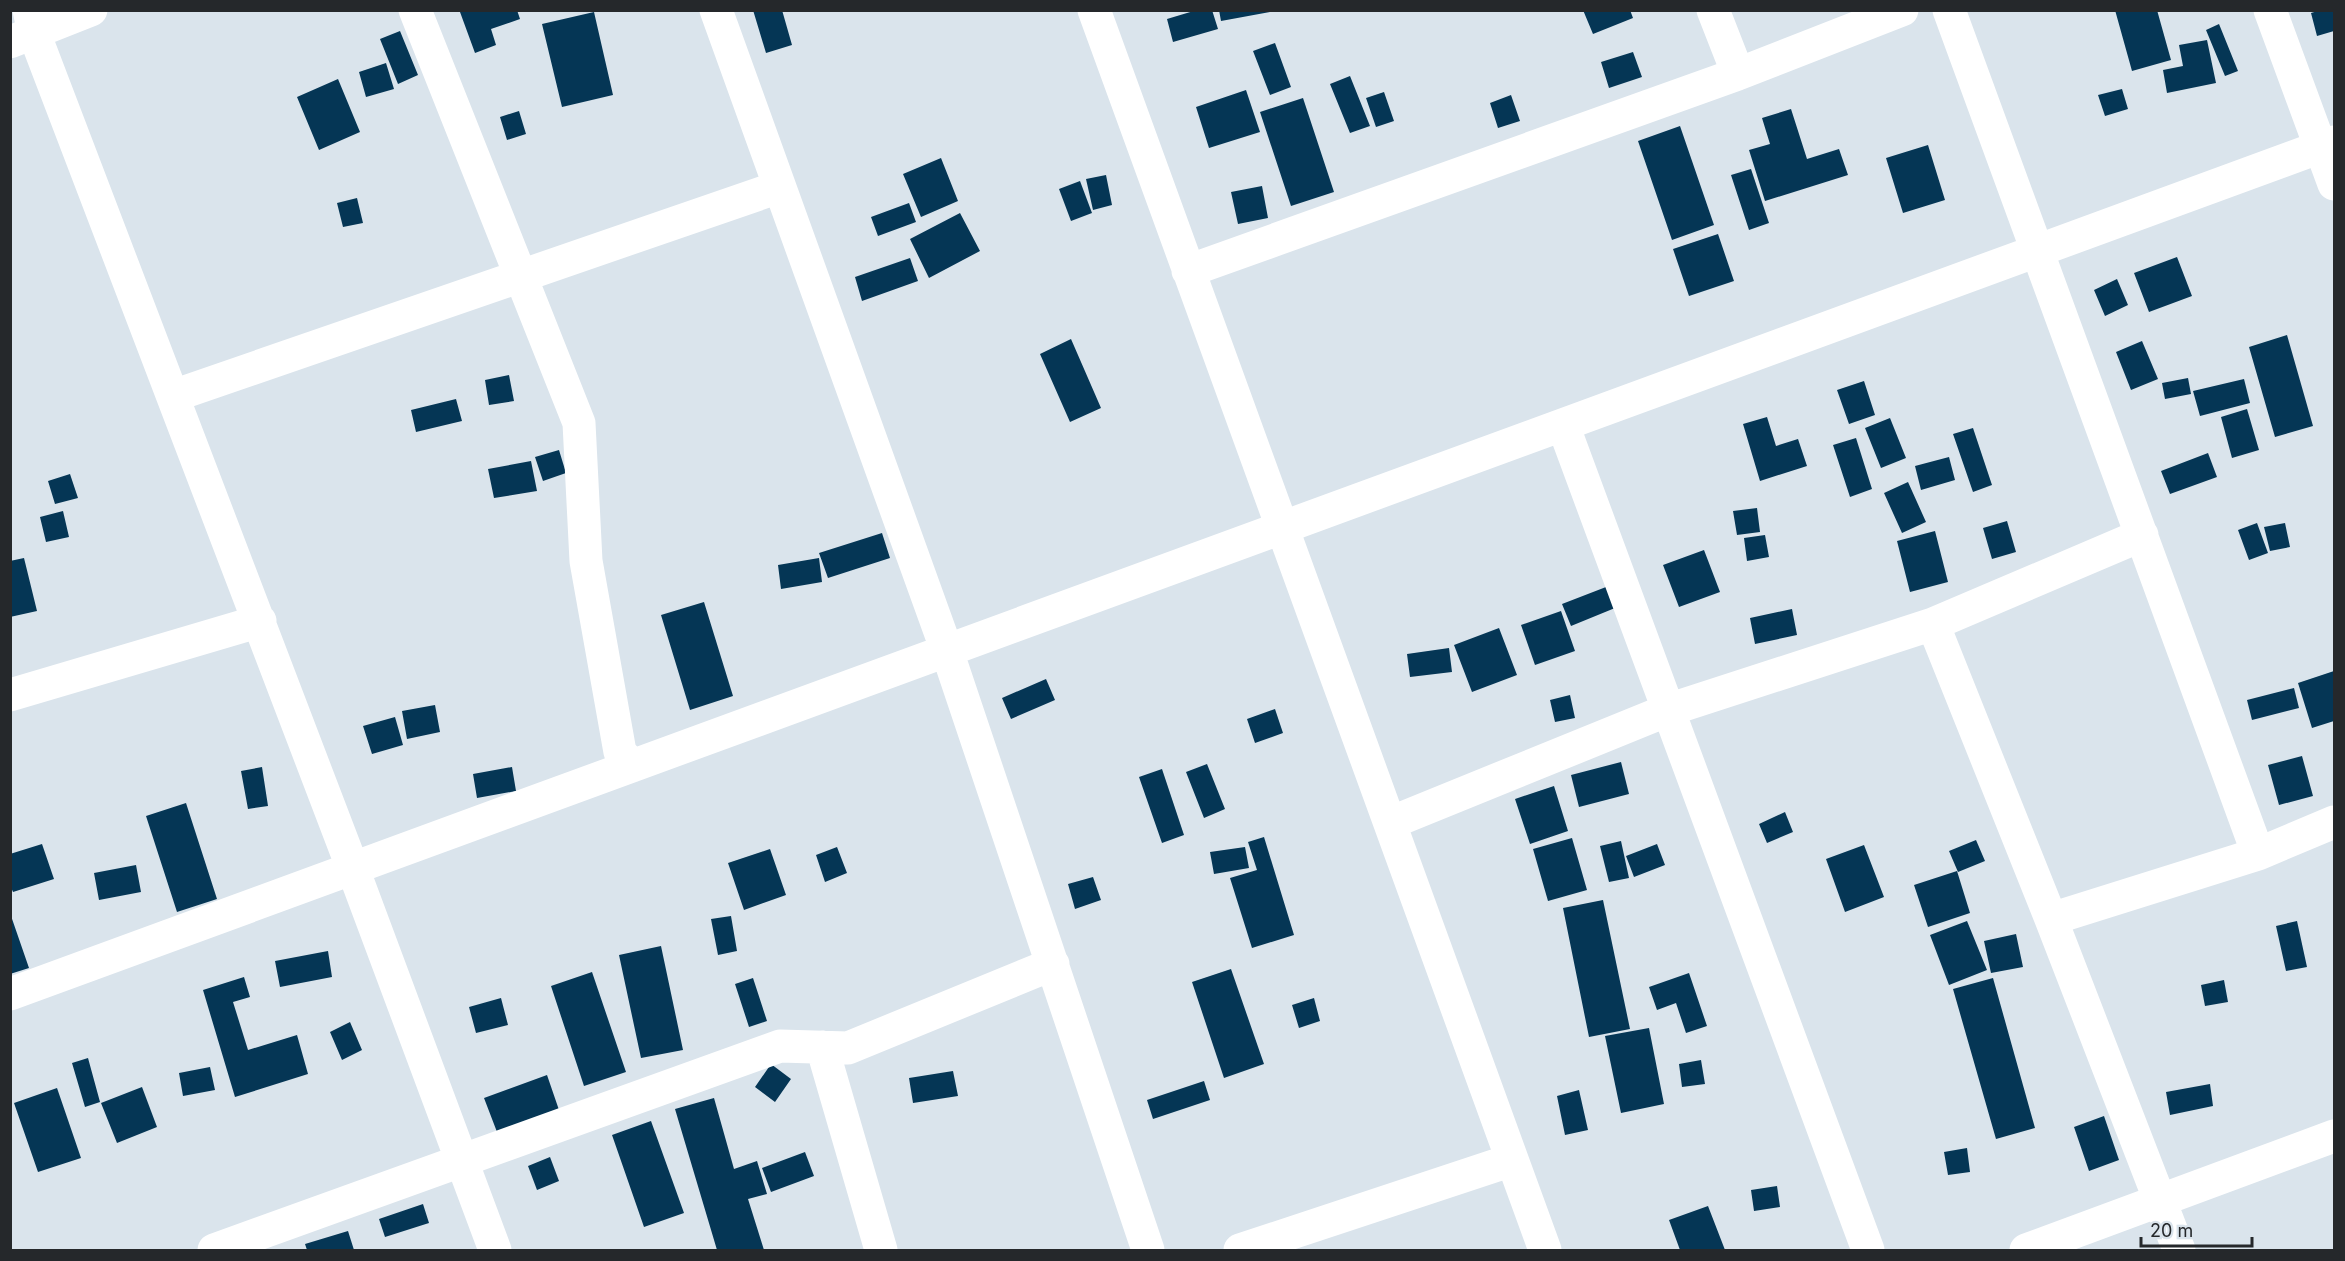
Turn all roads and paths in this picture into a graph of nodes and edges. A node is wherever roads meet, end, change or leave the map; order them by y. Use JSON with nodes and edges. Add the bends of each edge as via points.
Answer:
{"nodes":[{"id":1,"x":91,"y":10,"type":"edge"},
{"id":2,"x":415,"y":10,"type":"edge"},
{"id":3,"x":716,"y":10,"type":"edge"},
{"id":4,"x":1094,"y":10,"type":"edge"},
{"id":5,"x":1713,"y":10,"type":"edge"},
{"id":6,"x":1902,"y":10,"type":"edge"},
{"id":7,"x":1949,"y":10,"type":"edge"},
{"id":8,"x":2270,"y":10,"type":"edge"},
{"id":9,"x":24,"y":28,"type":"edge"},
{"id":10,"x":1738,"y":74,"type":"junction"},
{"id":11,"x":2328,"y":145,"type":"edge"},
{"id":12,"x":2334,"y":184,"type":"edge"},
{"id":13,"x":779,"y":187,"type":"junction"},
{"id":14,"x":2038,"y":250,"type":"junction"},
{"id":15,"x":1188,"y":271,"type":"junction"},
{"id":16,"x":521,"y":277,"type":"junction"},
{"id":17,"x":173,"y":396,"type":"junction"},
{"id":18,"x":1563,"y":425,"type":"junction"},
{"id":19,"x":1282,"y":527,"type":"junction"},
{"id":20,"x":2142,"y":536,"type":"junction"},
{"id":21,"x":260,"y":621,"type":"junction"},
{"id":22,"x":1933,"y":624,"type":"junction"},
{"id":23,"x":947,"y":651,"type":"junction"},
{"id":24,"x":10,"y":695,"type":"edge"},
{"id":25,"x":1668,"y":710,"type":"junction"},
{"id":26,"x":632,"y":766,"type":"junction"},
{"id":27,"x":2334,"y":822,"type":"edge"},
{"id":28,"x":1390,"y":823,"type":"junction"},
{"id":29,"x":2258,"y":854,"type":"junction"},
{"id":30,"x":353,"y":868,"type":"junction"},
{"id":31,"x":2051,"y":919,"type":"junction"},
{"id":32,"x":1053,"y":964,"type":"junction"},
{"id":33,"x":10,"y":994,"type":"edge"},
{"id":34,"x":822,"y":1047,"type":"junction"},
{"id":35,"x":2334,"y":1136,"type":"edge"},
{"id":36,"x":1512,"y":1160,"type":"junction"},
{"id":37,"x":462,"y":1161,"type":"junction"},
{"id":38,"x":2160,"y":1201,"type":"junction"},
{"id":39,"x":214,"y":1251,"type":"edge"},
{"id":40,"x":495,"y":1251,"type":"edge"},
{"id":41,"x":881,"y":1251,"type":"edge"},
{"id":42,"x":1148,"y":1251,"type":"edge"},
{"id":43,"x":1240,"y":1251,"type":"edge"},
{"id":44,"x":1545,"y":1251,"type":"edge"},
{"id":45,"x":1868,"y":1251,"type":"edge"},
{"id":46,"x":2026,"y":1251,"type":"edge"},
{"id":47,"x":2179,"y":1251,"type":"edge"}],
"edges":[{"from":1,"to":9,"type":"street"},
{"from":2,"to":16,"type":"street"},
{"from":3,"to":13,"type":"street"},
{"from":4,"to":15,"type":"street"},
{"from":5,"to":10,"type":"street"},
{"from":6,"to":10,"type":"street"},
{"from":7,"to":14,"type":"street"},
{"from":8,"to":11,"type":"street"},
{"from":9,"to":17,"type":"street"},
{"from":10,"to":15,"type":"street"},
{"from":11,"to":12,"type":"street"},
{"from":11,"to":14,"type":"street"},
{"from":13,"to":16,"type":"street"},
{"from":13,"to":23,"type":"street"},
{"from":14,"to":18,"type":"street"},
{"from":14,"to":20,"type":"street"},
{"from":15,"to":19,"type":"street"},
{"from":16,"to":17,"type":"street"},
{"from":16,"to":26,"type":"street","via":[[579,423],[585,561],[620,752]]},
{"from":17,"to":21,"type":"street"},
{"from":18,"to":19,"type":"street"},
{"from":18,"to":25,"type":"street"},
{"from":19,"to":23,"type":"street"},
{"from":19,"to":28,"type":"street"},
{"from":20,"to":22,"type":"street"},
{"from":20,"to":29,"type":"street"},
{"from":21,"to":24,"type":"street"},
{"from":21,"to":30,"type":"street"},
{"from":22,"to":25,"type":"street"},
{"from":22,"to":31,"type":"street"},
{"from":23,"to":26,"type":"street"},
{"from":23,"to":32,"type":"street"},
{"from":25,"to":28,"type":"street"},
{"from":25,"to":45,"type":"street"},
{"from":26,"to":30,"type":"street"},
{"from":27,"to":29,"type":"street"},
{"from":28,"to":36,"type":"street"},
{"from":29,"to":31,"type":"street"},
{"from":30,"to":33,"type":"street"},
{"from":30,"to":37,"type":"street"},
{"from":31,"to":38,"type":"street"},
{"from":32,"to":34,"type":"street","via":[[848,1048]]},
{"from":32,"to":42,"type":"street"},
{"from":34,"to":37,"type":"street","via":[[780,1046]]},
{"from":34,"to":41,"type":"street"},
{"from":35,"to":38,"type":"street"},
{"from":36,"to":43,"type":"street"},
{"from":36,"to":44,"type":"street"},
{"from":37,"to":39,"type":"street"},
{"from":37,"to":40,"type":"street"},
{"from":38,"to":46,"type":"street"},
{"from":38,"to":47,"type":"street"}]}
